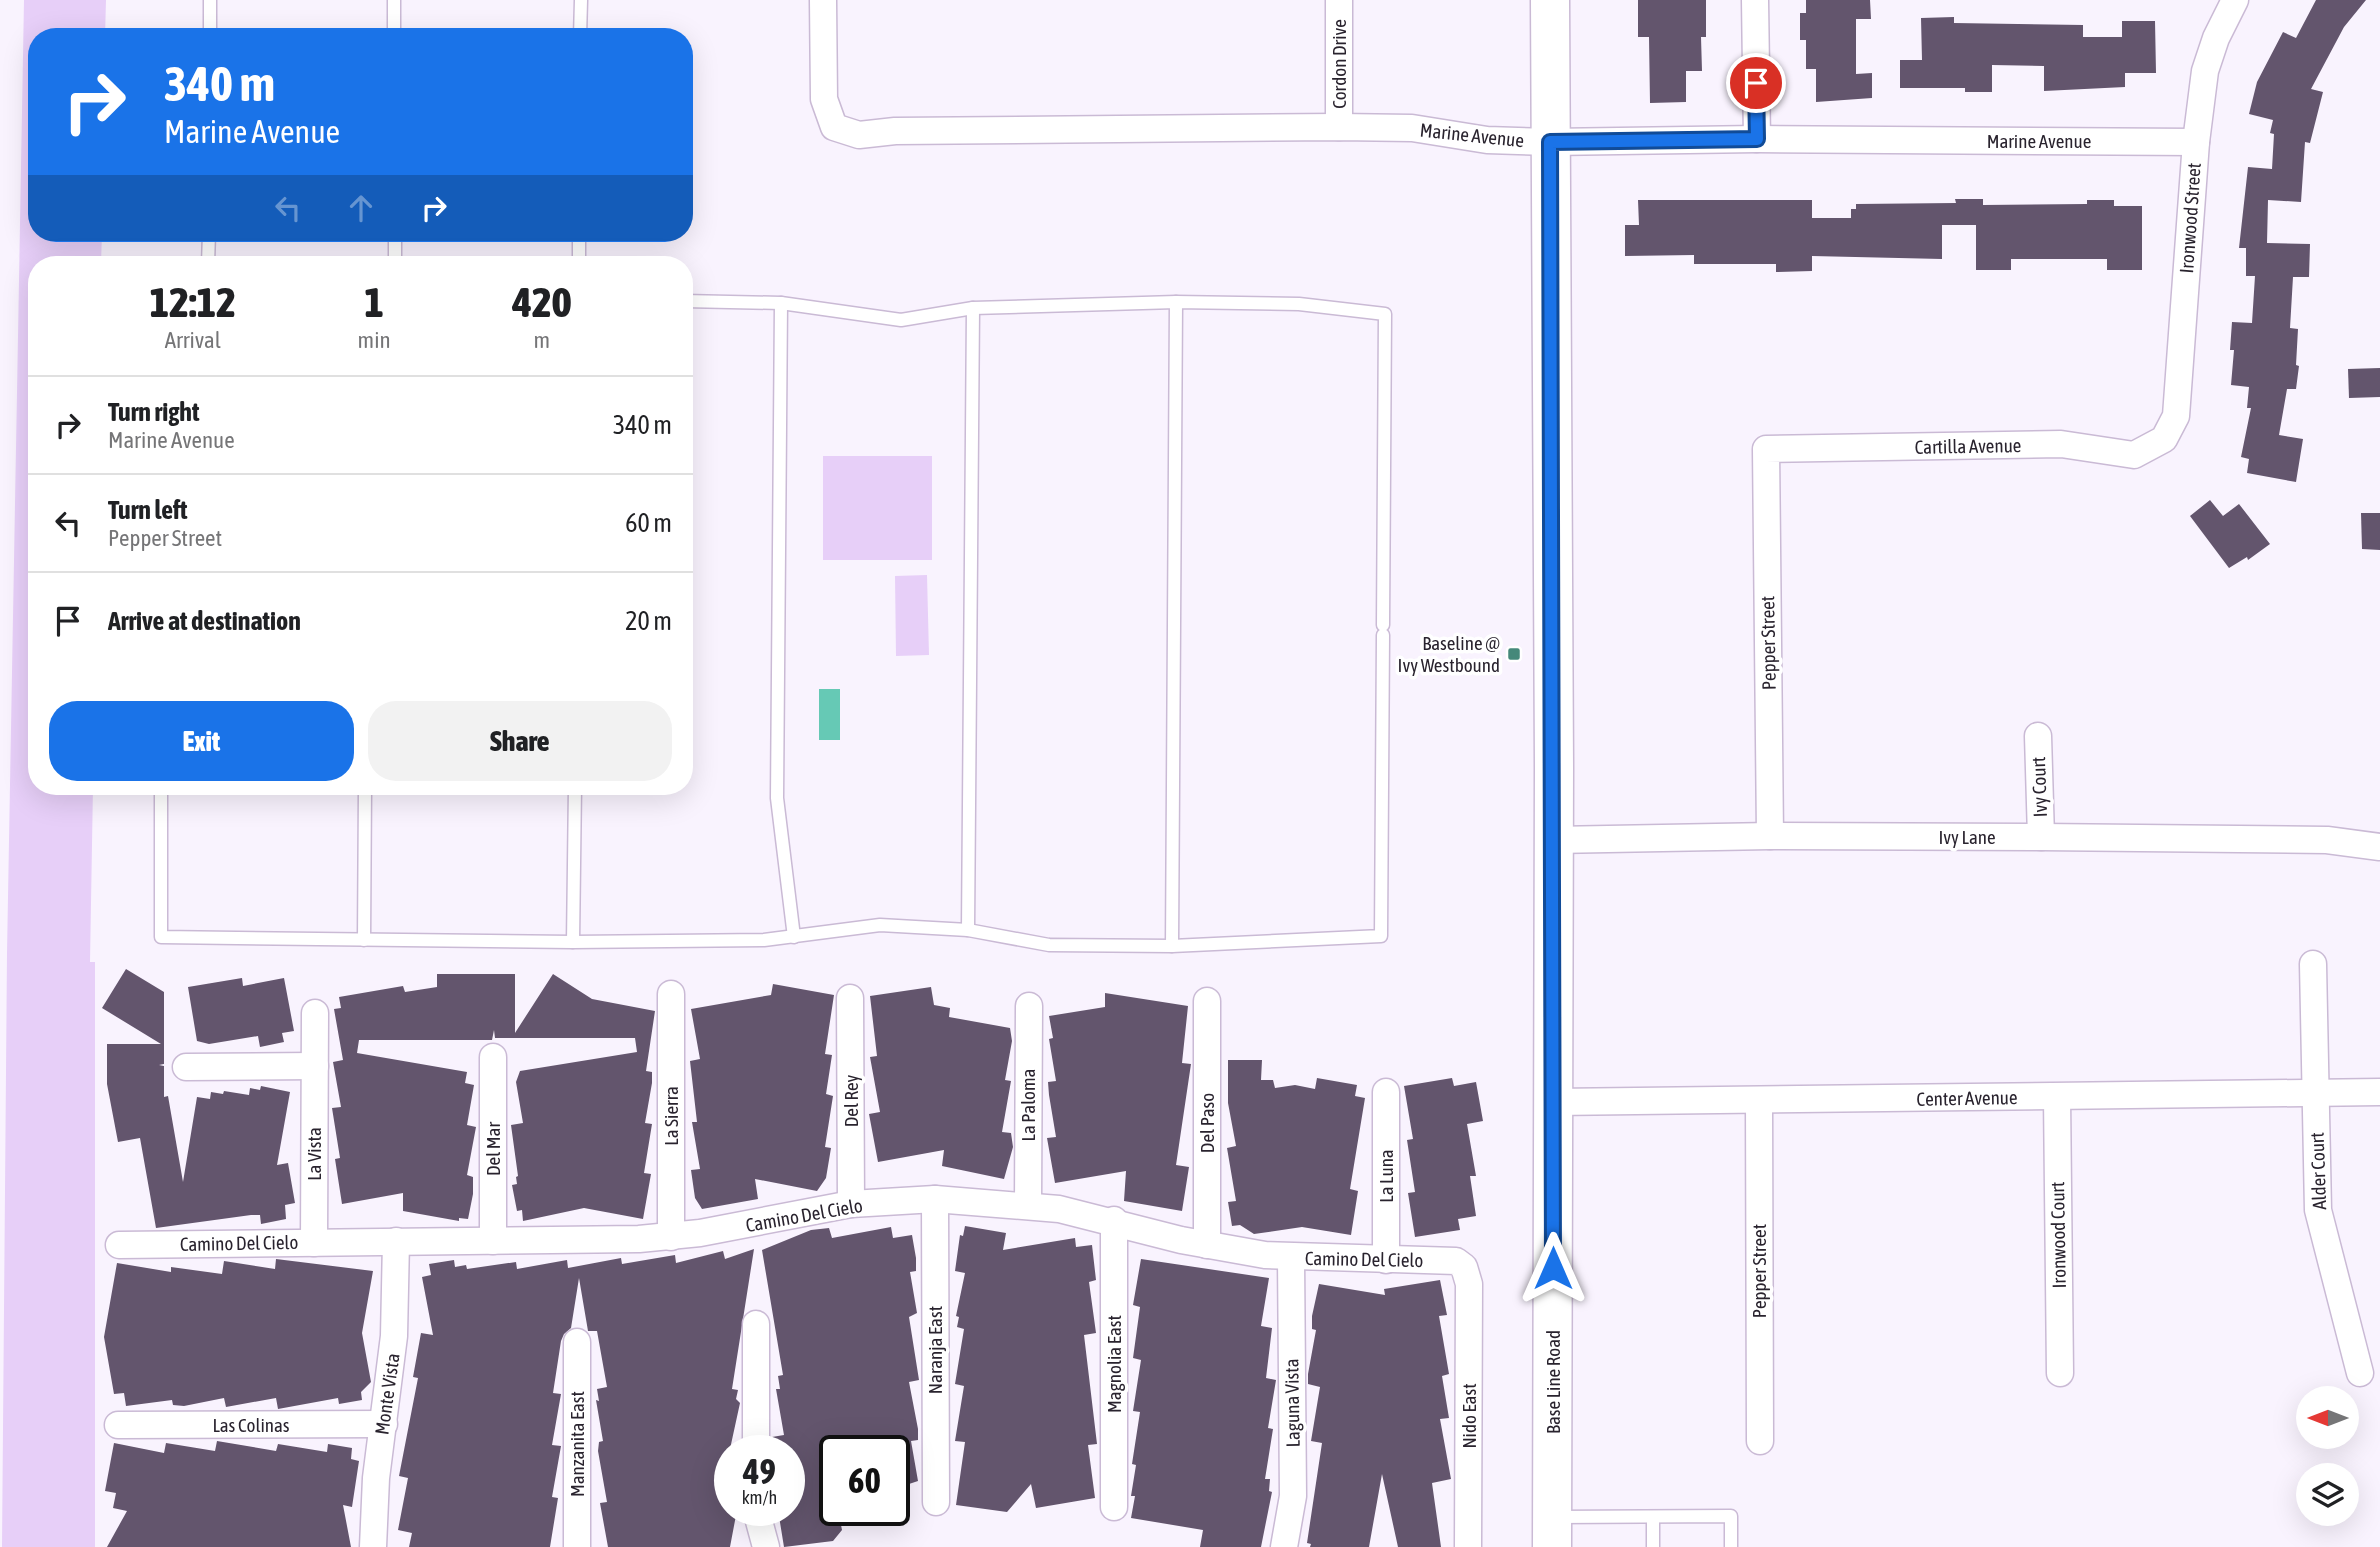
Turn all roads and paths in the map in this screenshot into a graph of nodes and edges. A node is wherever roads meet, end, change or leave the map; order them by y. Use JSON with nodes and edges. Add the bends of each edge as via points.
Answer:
{"nodes":[{"id":1,"x":210,"y":0,"type":"edge"},
{"id":2,"x":394,"y":0,"type":"edge"},
{"id":3,"x":581,"y":0,"type":"edge"},
{"id":4,"x":823,"y":0,"type":"edge"},
{"id":5,"x":1339,"y":0,"type":"edge"},
{"id":6,"x":1550,"y":0,"type":"edge"},
{"id":7,"x":1755,"y":0,"type":"edge"},
{"id":8,"x":2235,"y":0,"type":"edge"},
{"id":9,"x":210,"y":28,"type":"edge"},
{"id":10,"x":394,"y":28,"type":"edge"},
{"id":11,"x":580,"y":28,"type":"edge"},
{"id":12,"x":1339,"y":127,"type":"junction"},
{"id":13,"x":1757,"y":139,"type":"junction"},
{"id":14,"x":1550,"y":142,"type":"junction"},
{"id":15,"x":2196,"y":142,"type":"junction"},
{"id":16,"x":693,"y":302,"type":"edge"},
{"id":17,"x":1177,"y":302,"type":"junction"},
{"id":18,"x":781,"y":303,"type":"junction"},
{"id":19,"x":973,"y":308,"type":"junction"},
{"id":20,"x":2164,"y":439,"type":"joint"},
{"id":21,"x":1766,"y":449,"type":"joint"},
{"id":22,"x":2038,"y":736,"type":"dead end"},
{"id":23,"x":161,"y":795,"type":"edge"},
{"id":24,"x":365,"y":795,"type":"edge"},
{"id":25,"x":575,"y":795,"type":"edge"},
{"id":26,"x":1770,"y":836,"type":"junction"},
{"id":27,"x":2040,"y":837,"type":"junction"},
{"id":28,"x":1554,"y":840,"type":"junction"},
{"id":29,"x":2380,"y":847,"type":"edge"},
{"id":30,"x":968,"y":930,"type":"junction"},
{"id":31,"x":794,"y":937,"type":"junction"},
{"id":32,"x":364,"y":940,"type":"junction"},
{"id":33,"x":573,"y":942,"type":"junction"},
{"id":34,"x":1172,"y":946,"type":"junction"},
{"id":35,"x":2313,"y":964,"type":"dead end"},
{"id":36,"x":671,"y":994,"type":"dead end"},
{"id":37,"x":850,"y":998,"type":"dead end"},
{"id":38,"x":1207,"y":1001,"type":"dead end"},
{"id":39,"x":1028,"y":1006,"type":"dead end"},
{"id":40,"x":315,"y":1013,"type":"dead end"},
{"id":41,"x":493,"y":1057,"type":"dead end"},
{"id":42,"x":314,"y":1066,"type":"junction"},
{"id":43,"x":186,"y":1067,"type":"dead end"},
{"id":44,"x":1386,"y":1092,"type":"dead end"},
{"id":45,"x":2380,"y":1093,"type":"edge"},
{"id":46,"x":2315,"y":1094,"type":"junction"},
{"id":47,"x":2057,"y":1097,"type":"junction"},
{"id":48,"x":1759,"y":1101,"type":"junction"},
{"id":49,"x":1554,"y":1102,"type":"junction"},
{"id":50,"x":935,"y":1199,"type":"junction"},
{"id":51,"x":851,"y":1204,"type":"junction"},
{"id":52,"x":1028,"y":1205,"type":"junction"},
{"id":53,"x":1114,"y":1220,"type":"junction"},
{"id":54,"x":671,"y":1237,"type":"junction"},
{"id":55,"x":396,"y":1241,"type":"junction"},
{"id":56,"x":493,"y":1241,"type":"junction"},
{"id":57,"x":314,"y":1243,"type":"junction"},
{"id":58,"x":119,"y":1245,"type":"dead end"},
{"id":59,"x":1207,"y":1245,"type":"junction"},
{"id":60,"x":1291,"y":1258,"type":"junction"},
{"id":61,"x":1386,"y":1260,"type":"junction"},
{"id":62,"x":1469,"y":1284,"type":"joint"},
{"id":63,"x":757,"y":1324,"type":"dead end"},
{"id":64,"x":577,"y":1342,"type":"dead end"},
{"id":65,"x":2060,"y":1373,"type":"dead end"},
{"id":66,"x":2360,"y":1373,"type":"dead end"},
{"id":67,"x":384,"y":1424,"type":"junction"},
{"id":68,"x":118,"y":1425,"type":"dead end"},
{"id":69,"x":756,"y":1435,"type":"edge"},
{"id":70,"x":1760,"y":1441,"type":"dead end"},
{"id":71,"x":936,"y":1502,"type":"dead end"},
{"id":72,"x":1114,"y":1507,"type":"dead end"},
{"id":73,"x":1653,"y":1517,"type":"junction"},
{"id":74,"x":760,"y":1526,"type":"edge"},
{"id":75,"x":1552,"y":1532,"type":"edge"},
{"id":76,"x":373,"y":1547,"type":"edge"},
{"id":77,"x":577,"y":1547,"type":"edge"},
{"id":78,"x":766,"y":1547,"type":"edge"},
{"id":79,"x":1284,"y":1547,"type":"edge"},
{"id":80,"x":1468,"y":1547,"type":"edge"},
{"id":81,"x":1653,"y":1547,"type":"edge"},
{"id":82,"x":1731,"y":1547,"type":"edge"}],
"edges":[{"from":1,"to":9,"type":"lane"},
{"from":2,"to":10,"type":"lane"},
{"from":3,"to":11,"type":"lane"},
{"from":4,"to":12,"type":"street","name":"Marine Avenue","via":[[824,99],[834,127],[859,135]]},
{"from":5,"to":12,"type":"street","name":"Cordon Drive"},
{"from":6,"to":14,"type":"main road","name":"Base Line Road"},
{"from":7,"to":13,"type":"street"},
{"from":8,"to":15,"type":"street","name":"Ironwood Street","via":[[2205,71]]},
{"from":12,"to":14,"type":"street","name":"Marine Avenue","via":[[1412,128],[1487,141]]},
{"from":13,"to":14,"type":"street","name":"Marine Avenue"},
{"from":13,"to":15,"type":"street","name":"Marine Avenue"},
{"from":14,"to":28,"type":"main road","name":"Base Line Road"},
{"from":15,"to":20,"type":"street","name":"Ironwood Street","via":[[2176,416]]},
{"from":16,"to":18,"type":"lane"},
{"from":17,"to":19,"type":"lane"},
{"from":17,"to":34,"type":"lane"},
{"from":17,"to":34,"type":"lane","via":[[1300,304],[1385,314],[1381,936]]},
{"from":18,"to":19,"type":"lane","via":[[901,320]]},
{"from":18,"to":31,"type":"lane","via":[[777,798]]},
{"from":19,"to":30,"type":"lane"},
{"from":20,"to":21,"type":"street","name":"Cartilla Avenue","via":[[2134,454],[2061,444]]},
{"from":21,"to":26,"type":"street","name":"Pepper Street"},
{"from":22,"to":27,"type":"street","name":"Ivy Court"},
{"from":23,"to":32,"type":"lane","via":[[161,937]]},
{"from":24,"to":32,"type":"lane"},
{"from":25,"to":33,"type":"lane"},
{"from":26,"to":27,"type":"street","name":"Ivy Lane"},
{"from":26,"to":28,"type":"street","name":"Ivy Lane"},
{"from":27,"to":29,"type":"street","name":"Ivy Lane","via":[[2328,840]]},
{"from":28,"to":49,"type":"main road","name":"Base Line Road"},
{"from":30,"to":31,"type":"lane","via":[[880,925]]},
{"from":30,"to":34,"type":"lane","via":[[1049,945]]},
{"from":31,"to":33,"type":"lane"},
{"from":32,"to":33,"type":"lane"},
{"from":35,"to":46,"type":"street","name":"Alder Court"},
{"from":36,"to":54,"type":"street","name":"La Sierra"},
{"from":37,"to":51,"type":"street","name":"Del Rey"},
{"from":38,"to":59,"type":"street","name":"Del Paso"},
{"from":39,"to":52,"type":"street","name":"La Paloma"},
{"from":40,"to":42,"type":"street","name":"La Vista"},
{"from":41,"to":56,"type":"street","name":"Del Mar"},
{"from":42,"to":43,"type":"street"},
{"from":42,"to":57,"type":"street","name":"La Vista"},
{"from":44,"to":61,"type":"street","name":"La Luna"},
{"from":45,"to":46,"type":"street","name":"Center Avenue"},
{"from":46,"to":47,"type":"street","name":"Center Avenue"},
{"from":46,"to":66,"type":"street","name":"Alder Court","via":[[2318,1210]]},
{"from":47,"to":48,"type":"street","name":"Center Avenue"},
{"from":47,"to":65,"type":"street","name":"Ironwood Court"},
{"from":48,"to":49,"type":"street","name":"Center Avenue"},
{"from":48,"to":70,"type":"street","name":"Pepper Street"},
{"from":49,"to":75,"type":"main road","name":"Base Line Road"},
{"from":50,"to":51,"type":"street","name":"Camino Del Cielo"},
{"from":50,"to":52,"type":"street","name":"Camino Del Cielo"},
{"from":50,"to":71,"type":"street","name":"Naranja East"},
{"from":51,"to":54,"type":"street","name":"Camino Del Cielo"},
{"from":52,"to":53,"type":"street","name":"Camino Del Cielo"},
{"from":53,"to":59,"type":"street","name":"Camino Del Cielo"},
{"from":53,"to":72,"type":"street","name":"Magnolia East"},
{"from":54,"to":56,"type":"street","name":"Camino Del Cielo"},
{"from":55,"to":56,"type":"street","name":"Camino Del Cielo"},
{"from":55,"to":57,"type":"street","name":"Camino Del Cielo"},
{"from":55,"to":67,"type":"street","name":"Monte Vista","via":[[394,1336]]},
{"from":57,"to":58,"type":"street","name":"Camino Del Cielo"},
{"from":59,"to":60,"type":"street","name":"Camino Del Cielo"},
{"from":60,"to":61,"type":"street","name":"Camino Del Cielo"},
{"from":60,"to":79,"type":"street","name":"Laguna Vista","via":[[1293,1496]]},
{"from":61,"to":62,"type":"street","name":"Camino Del Cielo","via":[[1456,1261],[1464,1266]]},
{"from":62,"to":80,"type":"street","name":"Nido East"},
{"from":63,"to":69,"type":"street"},
{"from":64,"to":77,"type":"street","name":"Manzanita East"},
{"from":67,"to":68,"type":"street","name":"Las Colinas"},
{"from":67,"to":76,"type":"street","name":"Monte Vista"},
{"from":73,"to":75,"type":"lane"},
{"from":73,"to":81,"type":"lane"},
{"from":73,"to":82,"type":"lane","via":[[1731,1516]]},
{"from":74,"to":78,"type":"street"}]}
